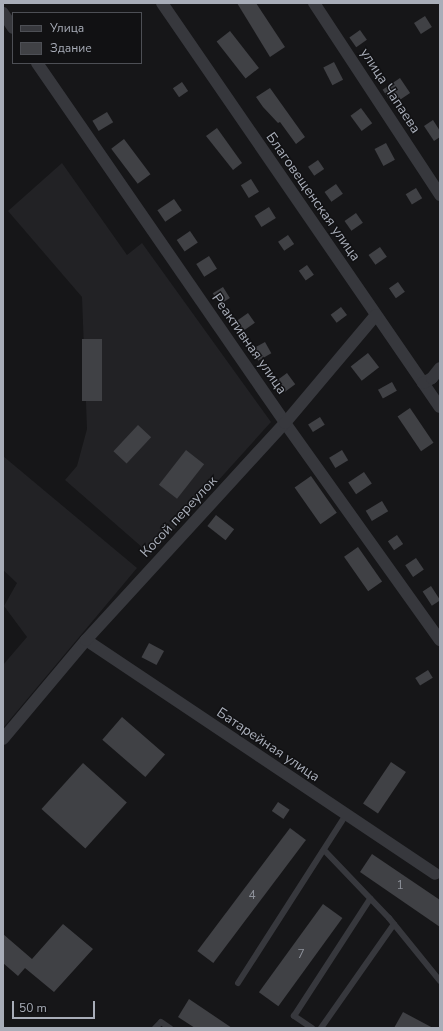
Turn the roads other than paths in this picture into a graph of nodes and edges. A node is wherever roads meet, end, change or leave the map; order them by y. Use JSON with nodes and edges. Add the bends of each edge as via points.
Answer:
{"nodes":[{"id":1,"x":162,"y":3,"type":"edge"},
{"id":2,"x":314,"y":3,"type":"edge"},
{"id":3,"x":3,"y":13,"type":"edge"},
{"id":4,"x":12,"y":26,"type":"edge"},
{"id":5,"x":38,"y":64,"type":"edge"},
{"id":6,"x":440,"y":195,"type":"edge"},
{"id":7,"x":376,"y":315,"type":"junction"},
{"id":8,"x":440,"y":368,"type":"edge"},
{"id":9,"x":423,"y":383,"type":"junction"},
{"id":10,"x":440,"y":407,"type":"edge"},
{"id":11,"x":285,"y":423,"type":"junction"},
{"id":12,"x":86,"y":640,"type":"junction"},
{"id":13,"x":440,"y":640,"type":"edge"},
{"id":14,"x":3,"y":739,"type":"edge"},
{"id":15,"x":346,"y":815,"type":"junction"},
{"id":16,"x":324,"y":850,"type":"junction"},
{"id":17,"x":434,"y":874,"type":"dead end"},
{"id":18,"x":370,"y":898,"type":"junction"},
{"id":19,"x":394,"y":924,"type":"junction"},
{"id":20,"x":440,"y":981,"type":"edge"},
{"id":21,"x":238,"y":984,"type":"dead end"},
{"id":22,"x":155,"y":1028,"type":"edge"},
{"id":23,"x":170,"y":1028,"type":"edge"},
{"id":24,"x":312,"y":1028,"type":"edge"},
{"id":25,"x":321,"y":1028,"type":"edge"}],
"edges":[{"from":1,"to":7,"type":"street","name":"Благовещенская улица"},
{"from":2,"to":6,"type":"street","name":"улица Чапаева"},
{"from":3,"to":4,"type":"street"},
{"from":5,"to":11,"type":"street","name":"Реактивная улица"},
{"from":7,"to":9,"type":"street","name":"Благовещенская улица"},
{"from":7,"to":11,"type":"street","name":"Косой переулок"},
{"from":8,"to":9,"type":"street","via":[[432,378]]},
{"from":9,"to":10,"type":"street","name":"Благовещенская улица"},
{"from":11,"to":12,"type":"street","name":"Косой переулок"},
{"from":11,"to":13,"type":"street","name":"Реактивная улица"},
{"from":12,"to":14,"type":"street","name":"Косой переулок"},
{"from":12,"to":15,"type":"street","name":"Батарейная улица"},
{"from":15,"to":16,"type":"lane"},
{"from":15,"to":17,"type":"street","name":"Батарейная улица"},
{"from":16,"to":18,"type":"lane"},
{"from":16,"to":21,"type":"lane"},
{"from":18,"to":19,"type":"lane"},
{"from":18,"to":24,"type":"lane","via":[[294,1016]]},
{"from":19,"to":20,"type":"lane"},
{"from":19,"to":25,"type":"lane"},
{"from":22,"to":23,"type":"lane","via":[[160,1022]]}]}
